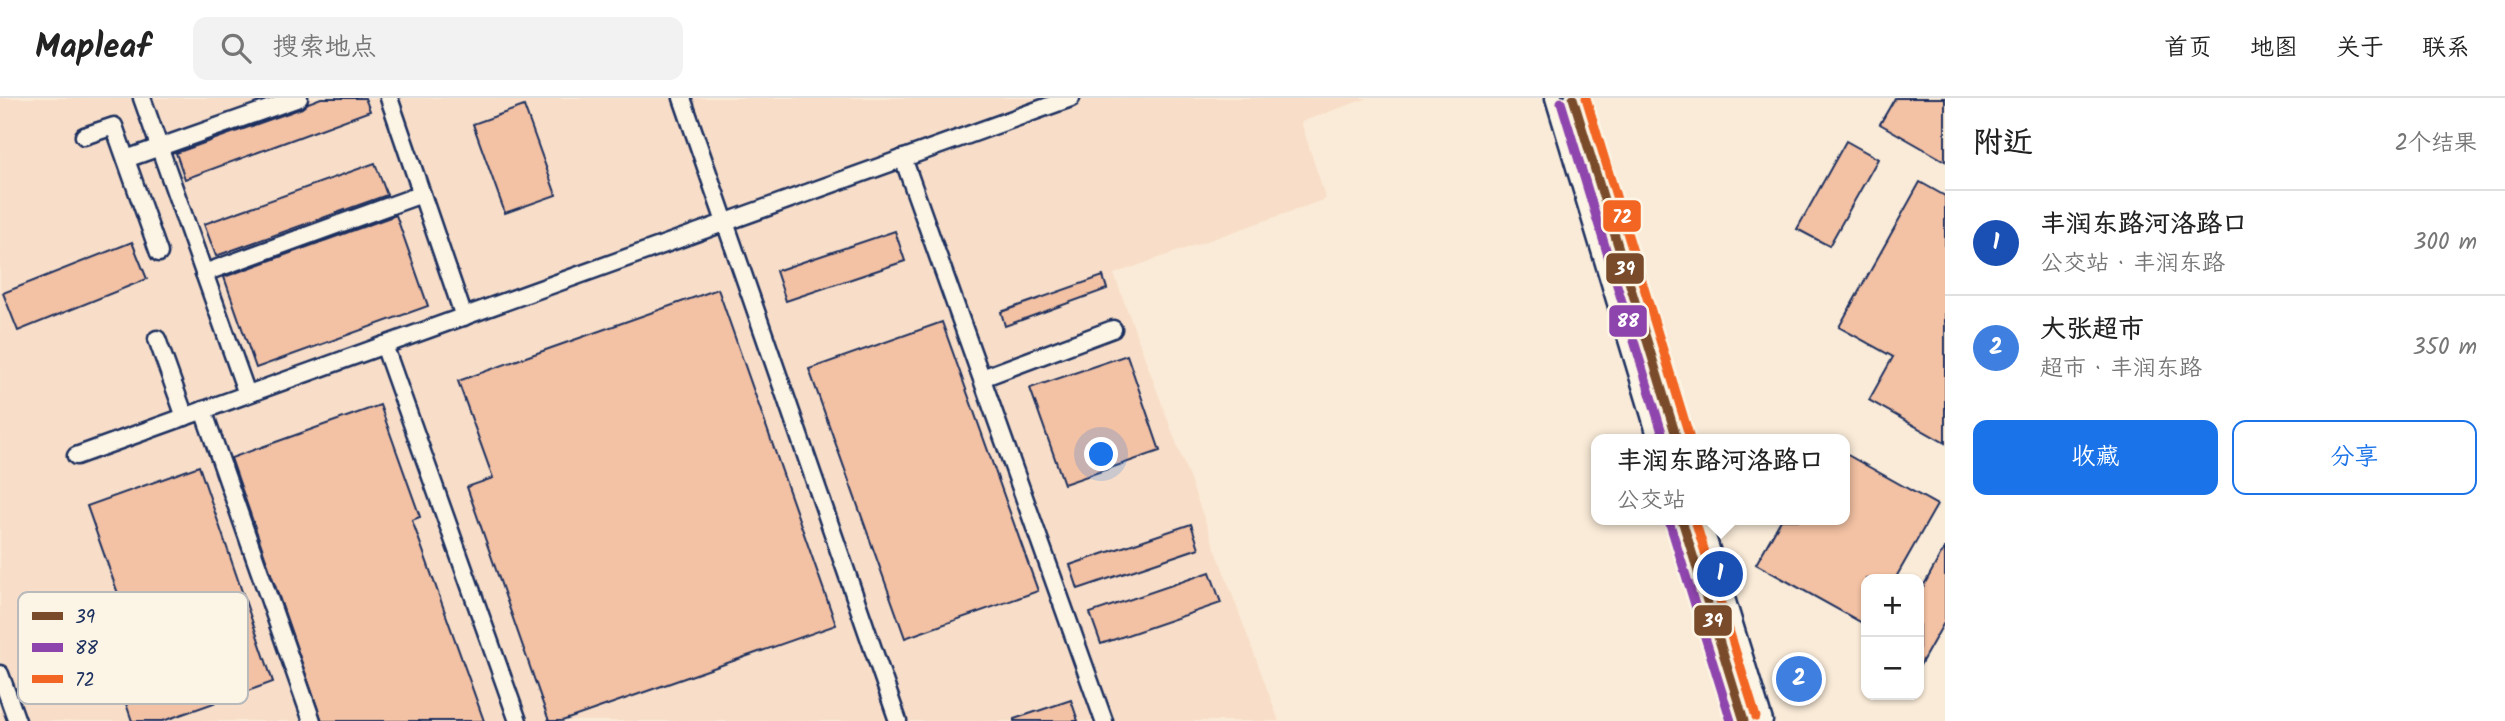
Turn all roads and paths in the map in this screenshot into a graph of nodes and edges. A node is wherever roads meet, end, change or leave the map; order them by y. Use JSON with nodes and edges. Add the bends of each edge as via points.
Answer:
{"nodes":[{"id":1,"x":142,"y":98,"type":"edge"},
{"id":2,"x":299,"y":98,"type":"edge"},
{"id":3,"x":389,"y":98,"type":"edge"},
{"id":4,"x":682,"y":98,"type":"edge"},
{"id":5,"x":1071,"y":98,"type":"edge"},
{"id":6,"x":1554,"y":98,"type":"edge"},
{"id":7,"x":1573,"y":98,"type":"edge"},
{"id":8,"x":1051,"y":101,"type":"edge"},
{"id":9,"x":84,"y":136,"type":"dead end"},
{"id":10,"x":159,"y":147,"type":"junction"},
{"id":11,"x":903,"y":158,"type":"junction"},
{"id":12,"x":126,"y":159,"type":"junction"},
{"id":13,"x":422,"y":194,"type":"junction"},
{"id":14,"x":725,"y":222,"type":"junction"},
{"id":15,"x":159,"y":253,"type":"dead end"},
{"id":16,"x":204,"y":273,"type":"junction"},
{"id":17,"x":464,"y":317,"type":"junction"},
{"id":18,"x":1113,"y":329,"type":"dead end"},
{"id":19,"x":157,"y":339,"type":"dead end"},
{"id":20,"x":384,"y":345,"type":"junction"},
{"id":21,"x":982,"y":378,"type":"junction"},
{"id":22,"x":247,"y":394,"type":"junction"},
{"id":23,"x":203,"y":410,"type":"junction"},
{"id":24,"x":185,"y":417,"type":"junction"},
{"id":25,"x":1655,"y":434,"type":"edge"},
{"id":26,"x":1675,"y":434,"type":"edge"},
{"id":27,"x":76,"y":456,"type":"dead end"},
{"id":28,"x":1684,"y":525,"type":"edge"},
{"id":29,"x":1704,"y":525,"type":"edge"},
{"id":30,"x":0,"y":674,"type":"edge"},
{"id":31,"x":17,"y":721,"type":"edge"},
{"id":32,"x":312,"y":721,"type":"edge"},
{"id":33,"x":518,"y":721,"type":"edge"},
{"id":34,"x":898,"y":721,"type":"edge"},
{"id":35,"x":1104,"y":721,"type":"edge"},
{"id":36,"x":1744,"y":721,"type":"edge"},
{"id":37,"x":1764,"y":721,"type":"edge"}],
"edges":[{"from":1,"to":10,"type":"street"},
{"from":2,"to":10,"type":"street"},
{"from":3,"to":13,"type":"street"},
{"from":4,"to":14,"type":"street"},
{"from":5,"to":8,"type":"street"},
{"from":6,"to":25,"type":"street"},
{"from":7,"to":26,"type":"street"},
{"from":8,"to":11,"type":"street"},
{"from":9,"to":12,"type":"street","via":[[114,126]]},
{"from":10,"to":12,"type":"street"},
{"from":10,"to":16,"type":"street"},
{"from":11,"to":14,"type":"street"},
{"from":11,"to":21,"type":"street"},
{"from":12,"to":15,"type":"street"},
{"from":13,"to":16,"type":"street"},
{"from":13,"to":17,"type":"street"},
{"from":14,"to":17,"type":"street"},
{"from":14,"to":34,"type":"street"},
{"from":16,"to":22,"type":"street"},
{"from":17,"to":20,"type":"street"},
{"from":18,"to":21,"type":"street"},
{"from":19,"to":24,"type":"street"},
{"from":20,"to":22,"type":"street"},
{"from":20,"to":33,"type":"street"},
{"from":21,"to":35,"type":"street"},
{"from":22,"to":23,"type":"street"},
{"from":23,"to":24,"type":"street"},
{"from":23,"to":32,"type":"street"},
{"from":24,"to":27,"type":"street"},
{"from":28,"to":36,"type":"street"},
{"from":29,"to":37,"type":"street"},
{"from":30,"to":31,"type":"street"}]}
